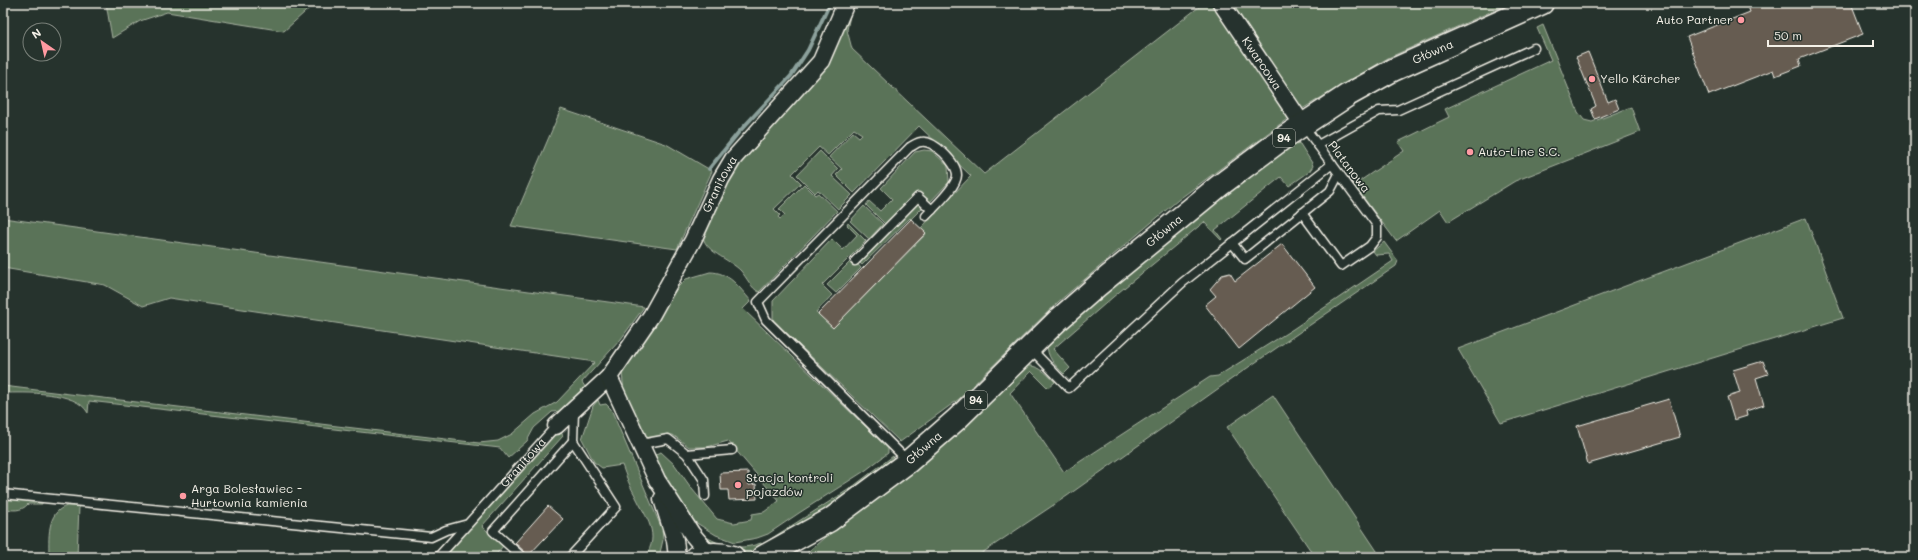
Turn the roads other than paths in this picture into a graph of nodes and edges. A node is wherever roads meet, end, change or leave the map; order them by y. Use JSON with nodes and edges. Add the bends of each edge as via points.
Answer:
{"nodes":[{"id":1,"x":846,"y":3,"type":"edge"},
{"id":2,"x":1221,"y":3,"type":"edge"},
{"id":3,"x":1542,"y":3,"type":"edge"},
{"id":4,"x":1534,"y":48,"type":"dead end"},
{"id":5,"x":1303,"y":124,"type":"junction"},
{"id":6,"x":1318,"y":145,"type":"junction"},
{"id":7,"x":1332,"y":164,"type":"junction"},
{"id":8,"x":1339,"y":174,"type":"junction"},
{"id":9,"x":1302,"y":213,"type":"junction"},
{"id":10,"x":1232,"y":243,"type":"junction"},
{"id":11,"x":855,"y":262,"type":"dead end"},
{"id":12,"x":1030,"y":347,"type":"junction"},
{"id":13,"x":609,"y":377,"type":"junction"},
{"id":14,"x":574,"y":408,"type":"junction"},
{"id":15,"x":556,"y":426,"type":"joint"},
{"id":16,"x":573,"y":441,"type":"junction"},
{"id":17,"x":641,"y":444,"type":"junction"},
{"id":18,"x":732,"y":450,"type":"dead end"},
{"id":19,"x":687,"y":454,"type":"junction"},
{"id":20,"x":908,"y":462,"type":"junction"},
{"id":21,"x":657,"y":480,"type":"junction"},
{"id":22,"x":3,"y":494,"type":"edge"},
{"id":23,"x":705,"y":496,"type":"dead end"},
{"id":24,"x":830,"y":520,"type":"junction"},
{"id":25,"x":468,"y":524,"type":"junction"},
{"id":26,"x":703,"y":555,"type":"edge"},
{"id":27,"x":438,"y":557,"type":"edge"},
{"id":28,"x":522,"y":557,"type":"edge"},
{"id":29,"x":570,"y":557,"type":"edge"},
{"id":30,"x":677,"y":557,"type":"edge"},
{"id":31,"x":732,"y":557,"type":"edge"},
{"id":32,"x":763,"y":557,"type":"edge"},
{"id":33,"x":791,"y":557,"type":"edge"}],
"edges":[{"from":1,"to":13,"type":"street","name":"Granitowa","via":[[821,61],[733,159],[652,316]]},
{"from":2,"to":5,"type":"street","name":"Kwarcowa"},
{"from":3,"to":5,"type":"main road","name":"Główna","number":"94","via":[[1393,70]]},
{"from":4,"to":6,"type":"lane","via":[[1398,110],[1379,112]]},
{"from":5,"to":6,"type":"lane","name":"Platanowa"},
{"from":5,"to":12,"type":"main road","name":"Główna","number":"94","via":[[1219,186],[1124,263]]},
{"from":6,"to":7,"type":"lane","name":"Platanowa"},
{"from":7,"to":8,"type":"lane","name":"Platanowa"},
{"from":7,"to":10,"type":"lane"},
{"from":8,"to":9,"type":"lane","via":[[1330,191]]},
{"from":8,"to":9,"type":"lane","name":"Platanowa","via":[[1377,225],[1377,238],[1370,246],[1341,266]]},
{"from":9,"to":10,"type":"lane","via":[[1245,259]]},
{"from":10,"to":12,"type":"lane","via":[[1182,283],[1070,388]]},
{"from":11,"to":20,"type":"lane","via":[[918,197],[929,213],[954,185],[957,174],[953,163],[932,143],[921,141],[910,147],[758,302],[766,320]]},
{"from":12,"to":20,"type":"main road","name":"Główna","number":"94","via":[[957,419]]},
{"from":13,"to":14,"type":"street","name":"Granitowa"},
{"from":13,"to":17,"type":"street"},
{"from":14,"to":15,"type":"street","name":"Granitowa"},
{"from":14,"to":16,"type":"lane"},
{"from":15,"to":25,"type":"lane","name":"Granitowa"},
{"from":16,"to":28,"type":"lane","via":[[493,531]]},
{"from":16,"to":29,"type":"lane","via":[[616,507]]},
{"from":17,"to":19,"type":"lane","via":[[668,439]]},
{"from":17,"to":21,"type":"street"},
{"from":18,"to":19,"type":"lane"},
{"from":19,"to":23,"type":"lane","via":[[704,480]]},
{"from":20,"to":24,"type":"main road","name":"Główna","number":"94"},
{"from":21,"to":26,"type":"street"},
{"from":21,"to":30,"type":"street","via":[[675,540]]},
{"from":22,"to":25,"type":"lane","via":[[431,537]]},
{"from":24,"to":32,"type":"main road","name":"Główna","number":"94"},
{"from":24,"to":33,"type":"main road","name":"Główna","number":"94"},
{"from":25,"to":27,"type":"lane","name":"Granitowa"},
{"from":26,"to":31,"type":"main road","via":[[720,554]]}]}
